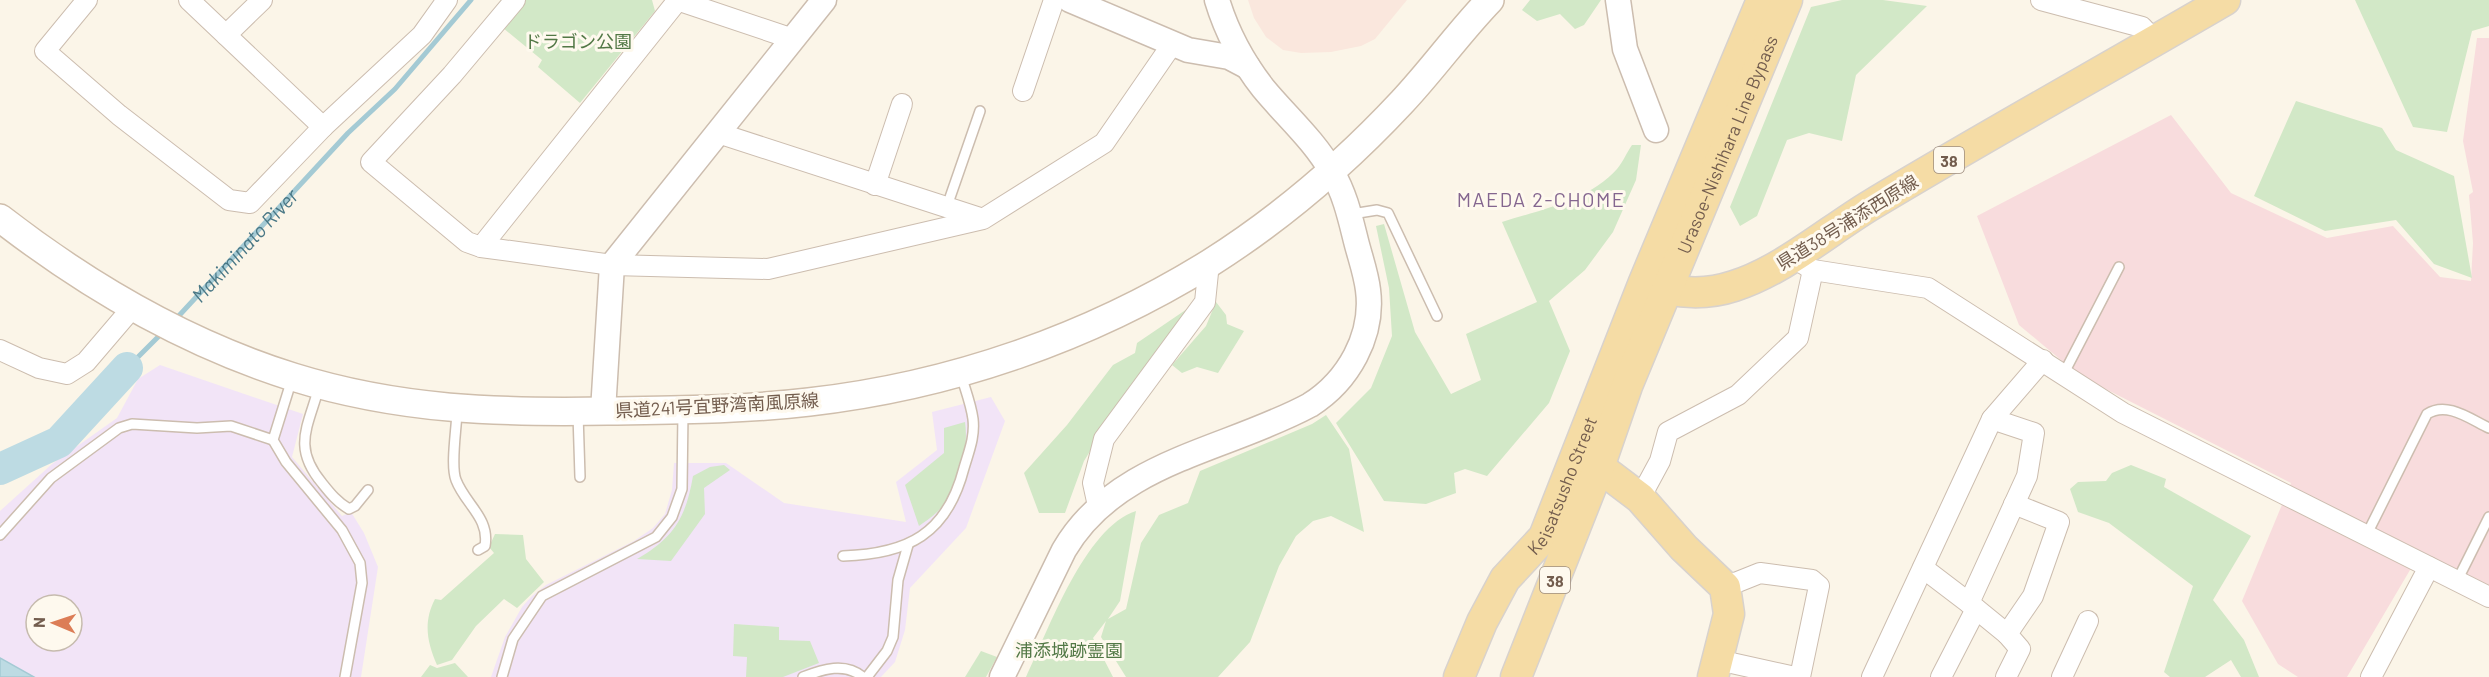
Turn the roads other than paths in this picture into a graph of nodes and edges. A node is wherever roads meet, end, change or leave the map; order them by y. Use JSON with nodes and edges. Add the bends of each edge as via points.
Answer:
{"nodes":[{"id":1,"x":87,"y":0,"type":"edge"},
{"id":2,"x":189,"y":0,"type":"edge"},
{"id":3,"x":262,"y":0,"type":"edge"},
{"id":4,"x":447,"y":0,"type":"edge"},
{"id":5,"x":515,"y":0,"type":"edge"},
{"id":6,"x":677,"y":0,"type":"edge"},
{"id":7,"x":824,"y":0,"type":"edge"},
{"id":8,"x":1054,"y":0,"type":"edge"},
{"id":9,"x":1070,"y":0,"type":"edge"},
{"id":10,"x":1490,"y":0,"type":"edge"},
{"id":11,"x":1618,"y":0,"type":"edge"},
{"id":12,"x":1762,"y":0,"type":"edge"},
{"id":13,"x":1787,"y":0,"type":"edge"},
{"id":14,"x":2041,"y":0,"type":"edge"},
{"id":15,"x":2225,"y":0,"type":"edge"},
{"id":16,"x":1219,"y":4,"type":"edge"},
{"id":17,"x":226,"y":35,"type":"junction"},
{"id":18,"x":793,"y":39,"type":"junction"},
{"id":19,"x":2155,"y":41,"type":"junction"},
{"id":20,"x":1173,"y":43,"type":"junction"},
{"id":21,"x":1248,"y":67,"type":"junction"},
{"id":22,"x":1023,"y":91,"type":"dead end"},
{"id":23,"x":902,"y":104,"type":"dead end"},
{"id":24,"x":980,"y":111,"type":"dead end"},
{"id":25,"x":323,"y":127,"type":"junction"},
{"id":26,"x":1656,"y":130,"type":"dead end"},
{"id":27,"x":718,"y":133,"type":"junction"},
{"id":28,"x":1332,"y":171,"type":"junction"},
{"id":29,"x":875,"y":185,"type":"junction"},
{"id":30,"x":946,"y":209,"type":"junction"},
{"id":31,"x":1349,"y":214,"type":"junction"},
{"id":32,"x":0,"y":218,"type":"edge"},
{"id":33,"x":983,"y":219,"type":"junction"},
{"id":34,"x":481,"y":247,"type":"junction"},
{"id":35,"x":1209,"y":263,"type":"junction"},
{"id":36,"x":1802,"y":263,"type":"junction"},
{"id":37,"x":612,"y":265,"type":"junction"},
{"id":38,"x":2119,"y":267,"type":"dead end"},
{"id":39,"x":1655,"y":286,"type":"junction"},
{"id":40,"x":138,"y":310,"type":"junction"},
{"id":41,"x":1437,"y":316,"type":"dead end"},
{"id":42,"x":0,"y":350,"type":"edge"},
{"id":43,"x":2043,"y":360,"type":"junction"},
{"id":44,"x":960,"y":372,"type":"junction"},
{"id":45,"x":2063,"y":375,"type":"junction"},
{"id":46,"x":293,"y":377,"type":"junction"},
{"id":47,"x":319,"y":384,"type":"junction"},
{"id":48,"x":458,"y":410,"type":"junction"},
{"id":49,"x":683,"y":410,"type":"junction"},
{"id":50,"x":590,"y":411,"type":"junction"},
{"id":51,"x":1992,"y":419,"type":"junction"},
{"id":52,"x":2489,"y":429,"type":"edge"},
{"id":53,"x":273,"y":440,"type":"junction"},
{"id":54,"x":1599,"y":466,"type":"junction"},
{"id":55,"x":580,"y":477,"type":"dead end"},
{"id":56,"x":369,"y":490,"type":"dead end"},
{"id":57,"x":1640,"y":498,"type":"junction"},
{"id":58,"x":2014,"y":504,"type":"junction"},
{"id":59,"x":1098,"y":506,"type":"junction"},
{"id":60,"x":2489,"y":517,"type":"edge"},
{"id":61,"x":0,"y":535,"type":"edge"},
{"id":62,"x":2366,"y":536,"type":"junction"},
{"id":63,"x":909,"y":544,"type":"junction"},
{"id":64,"x":478,"y":550,"type":"dead end"},
{"id":65,"x":843,"y":556,"type":"dead end"},
{"id":66,"x":2429,"y":567,"type":"junction"},
{"id":67,"x":1923,"y":568,"type":"junction"},
{"id":68,"x":2457,"y":581,"type":"junction"},
{"id":69,"x":1725,"y":587,"type":"junction"},
{"id":70,"x":2489,"y":597,"type":"edge"},
{"id":71,"x":1973,"y":606,"type":"junction"},
{"id":72,"x":2088,"y":621,"type":"dead end"},
{"id":73,"x":2007,"y":634,"type":"junction"},
{"id":74,"x":1716,"y":668,"type":"edge"},
{"id":75,"x":345,"y":677,"type":"edge"},
{"id":76,"x":501,"y":677,"type":"edge"},
{"id":77,"x":803,"y":677,"type":"edge"},
{"id":78,"x":865,"y":677,"type":"edge"},
{"id":79,"x":1002,"y":677,"type":"edge"},
{"id":80,"x":1459,"y":677,"type":"edge"},
{"id":81,"x":1516,"y":677,"type":"edge"},
{"id":82,"x":1796,"y":677,"type":"edge"},
{"id":83,"x":1800,"y":677,"type":"edge"},
{"id":84,"x":1872,"y":677,"type":"edge"},
{"id":85,"x":1941,"y":677,"type":"edge"},
{"id":86,"x":2006,"y":677,"type":"edge"},
{"id":87,"x":2062,"y":677,"type":"edge"},
{"id":88,"x":2371,"y":677,"type":"edge"}],
"edges":[{"from":1,"to":25,"type":"street","via":[[45,51],[119,115],[229,200],[250,203]]},
{"from":2,"to":17,"type":"street"},
{"from":3,"to":17,"type":"street"},
{"from":4,"to":25,"type":"street","via":[[422,35]]},
{"from":5,"to":34,"type":"street","via":[[371,162],[467,242]]},
{"from":6,"to":18,"type":"street"},
{"from":6,"to":34,"type":"street"},
{"from":7,"to":18,"type":"street"},
{"from":8,"to":22,"type":"street"},
{"from":9,"to":20,"type":"street"},
{"from":10,"to":28,"type":"main road","name":"県道241号宜野湾南風原線","via":[[1399,105]]},
{"from":11,"to":26,"type":"street","via":[[1625,48]]},
{"from":12,"to":39,"type":"main road","name":"Urasoe-Nishihara Line Bypass","number":"38"},
{"from":13,"to":39,"type":"main road","name":"Urasoe-Nishihara Line Bypass","number":"38"},
{"from":14,"to":19,"type":"street","via":[[2142,27]]},
{"from":15,"to":19,"type":"main road","name":"県道38号浦添西原線","number":"38"},
{"from":16,"to":20,"type":"street","via":[[1218,25],[1212,39],[1195,46]]},
{"from":16,"to":21,"type":"street","via":[[1230,36]]},
{"from":17,"to":25,"type":"street"},
{"from":18,"to":27,"type":"street"},
{"from":19,"to":36,"type":"main road","name":"県道38号浦添西原線","number":"38","via":[[1870,205]]},
{"from":20,"to":21,"type":"street","via":[[1228,57]]},
{"from":20,"to":33,"type":"street","via":[[1104,143]]},
{"from":21,"to":28,"type":"street"},
{"from":23,"to":29,"type":"street"},
{"from":24,"to":30,"type":"lane"},
{"from":27,"to":29,"type":"street"},
{"from":27,"to":37,"type":"street"},
{"from":28,"to":31,"type":"street"},
{"from":28,"to":35,"type":"main road","name":"県道241号宜野湾南風原線","via":[[1263,227]]},
{"from":29,"to":30,"type":"street"},
{"from":30,"to":33,"type":"street"},
{"from":31,"to":41,"type":"lane","via":[[1377,210],[1388,213]]},
{"from":31,"to":59,"type":"street","via":[[1369,305],[1361,344],[1344,375],[1323,397],[1296,413],[1142,477]]},
{"from":32,"to":40,"type":"main road","via":[[59,262]]},
{"from":33,"to":37,"type":"street","via":[[768,269]]},
{"from":34,"to":37,"type":"street"},
{"from":35,"to":44,"type":"main road","name":"県道241号宜野湾南風原線","via":[[1092,326]]},
{"from":35,"to":59,"type":"street","via":[[1205,302],[1104,439],[1093,483]]},
{"from":36,"to":39,"type":"main road","name":"県道38号浦添西原線","number":"38","via":[[1733,287],[1695,292]]},
{"from":36,"to":43,"type":"street","via":[[1928,288]]},
{"from":36,"to":57,"type":"street","via":[[1798,338],[1738,396],[1668,432],[1660,462]]},
{"from":37,"to":50,"type":"street"},
{"from":38,"to":45,"type":"lane"},
{"from":39,"to":54,"type":"main road","name":"Keisatsusho Street","number":"38"},
{"from":39,"to":80,"type":"main road","name":"Keisatsusho Street","number":"38","via":[[1544,537],[1505,579]]},
{"from":40,"to":42,"type":"street","via":[[86,362],[68,374],[39,368]]},
{"from":40,"to":46,"type":"main road","name":"県道241号宜野湾南風原線","via":[[183,334]]},
{"from":43,"to":45,"type":"street"},
{"from":43,"to":51,"type":"street"},
{"from":44,"to":49,"type":"main road","name":"県道241号宜野湾南風原線","via":[[828,400]]},
{"from":44,"to":63,"type":"lane","via":[[973,420],[973,439],[960,484],[943,517]]},
{"from":45,"to":62,"type":"street","via":[[2123,413]]},
{"from":46,"to":47,"type":"main road","name":"県道241号宜野湾南風原線"},
{"from":46,"to":53,"type":"lane"},
{"from":47,"to":48,"type":"main road","name":"県道241号宜野湾南風原線","via":[[385,400]]},
{"from":47,"to":56,"type":"lane","via":[[303,447],[306,460],[339,503],[349,508]]},
{"from":48,"to":50,"type":"main road","name":"県道241号宜野湾南風原線"},
{"from":48,"to":64,"type":"lane","via":[[455,477],[484,523],[485,546]]},
{"from":49,"to":50,"type":"main road","name":"県道241号宜野湾南風原線"},
{"from":49,"to":76,"type":"lane","via":[[682,489],[672,517],[656,537],[542,596],[513,639]]},
{"from":50,"to":55,"type":"lane"},
{"from":51,"to":58,"type":"street","via":[[2034,433],[2027,476]]},
{"from":51,"to":67,"type":"street"},
{"from":52,"to":62,"type":"lane","via":[[2448,409],[2437,408],[2427,414]]},
{"from":53,"to":61,"type":"lane","via":[[231,426],[132,424],[118,428],[51,478]]},
{"from":53,"to":75,"type":"lane","via":[[286,462],[342,530],[360,563],[362,583]]},
{"from":54,"to":57,"type":"main road"},
{"from":54,"to":81,"type":"main road","name":"Keisatsusho Street","number":"38"},
{"from":57,"to":69,"type":"main road"},
{"from":58,"to":71,"type":"street"},
{"from":58,"to":73,"type":"street","via":[[2059,522],[2033,596]]},
{"from":59,"to":79,"type":"street","via":[[1074,532]]},
{"from":60,"to":68,"type":"lane"},
{"from":62,"to":66,"type":"street"},
{"from":63,"to":65,"type":"lane","via":[[889,552]]},
{"from":63,"to":78,"type":"lane","via":[[898,580],[893,637]]},
{"from":66,"to":68,"type":"street"},
{"from":66,"to":88,"type":"street"},
{"from":67,"to":71,"type":"street"},
{"from":67,"to":84,"type":"street"},
{"from":68,"to":70,"type":"street"},
{"from":69,"to":74,"type":"main road","via":[[1729,614]]},
{"from":69,"to":83,"type":"street","via":[[1760,573],[1812,580],[1819,586]]},
{"from":71,"to":73,"type":"street"},
{"from":71,"to":85,"type":"street"},
{"from":72,"to":87,"type":"street"},
{"from":73,"to":86,"type":"street","via":[[2020,649]]},
{"from":74,"to":82,"type":"street"},
{"from":77,"to":78,"type":"lane","via":[[840,667]]}]}
